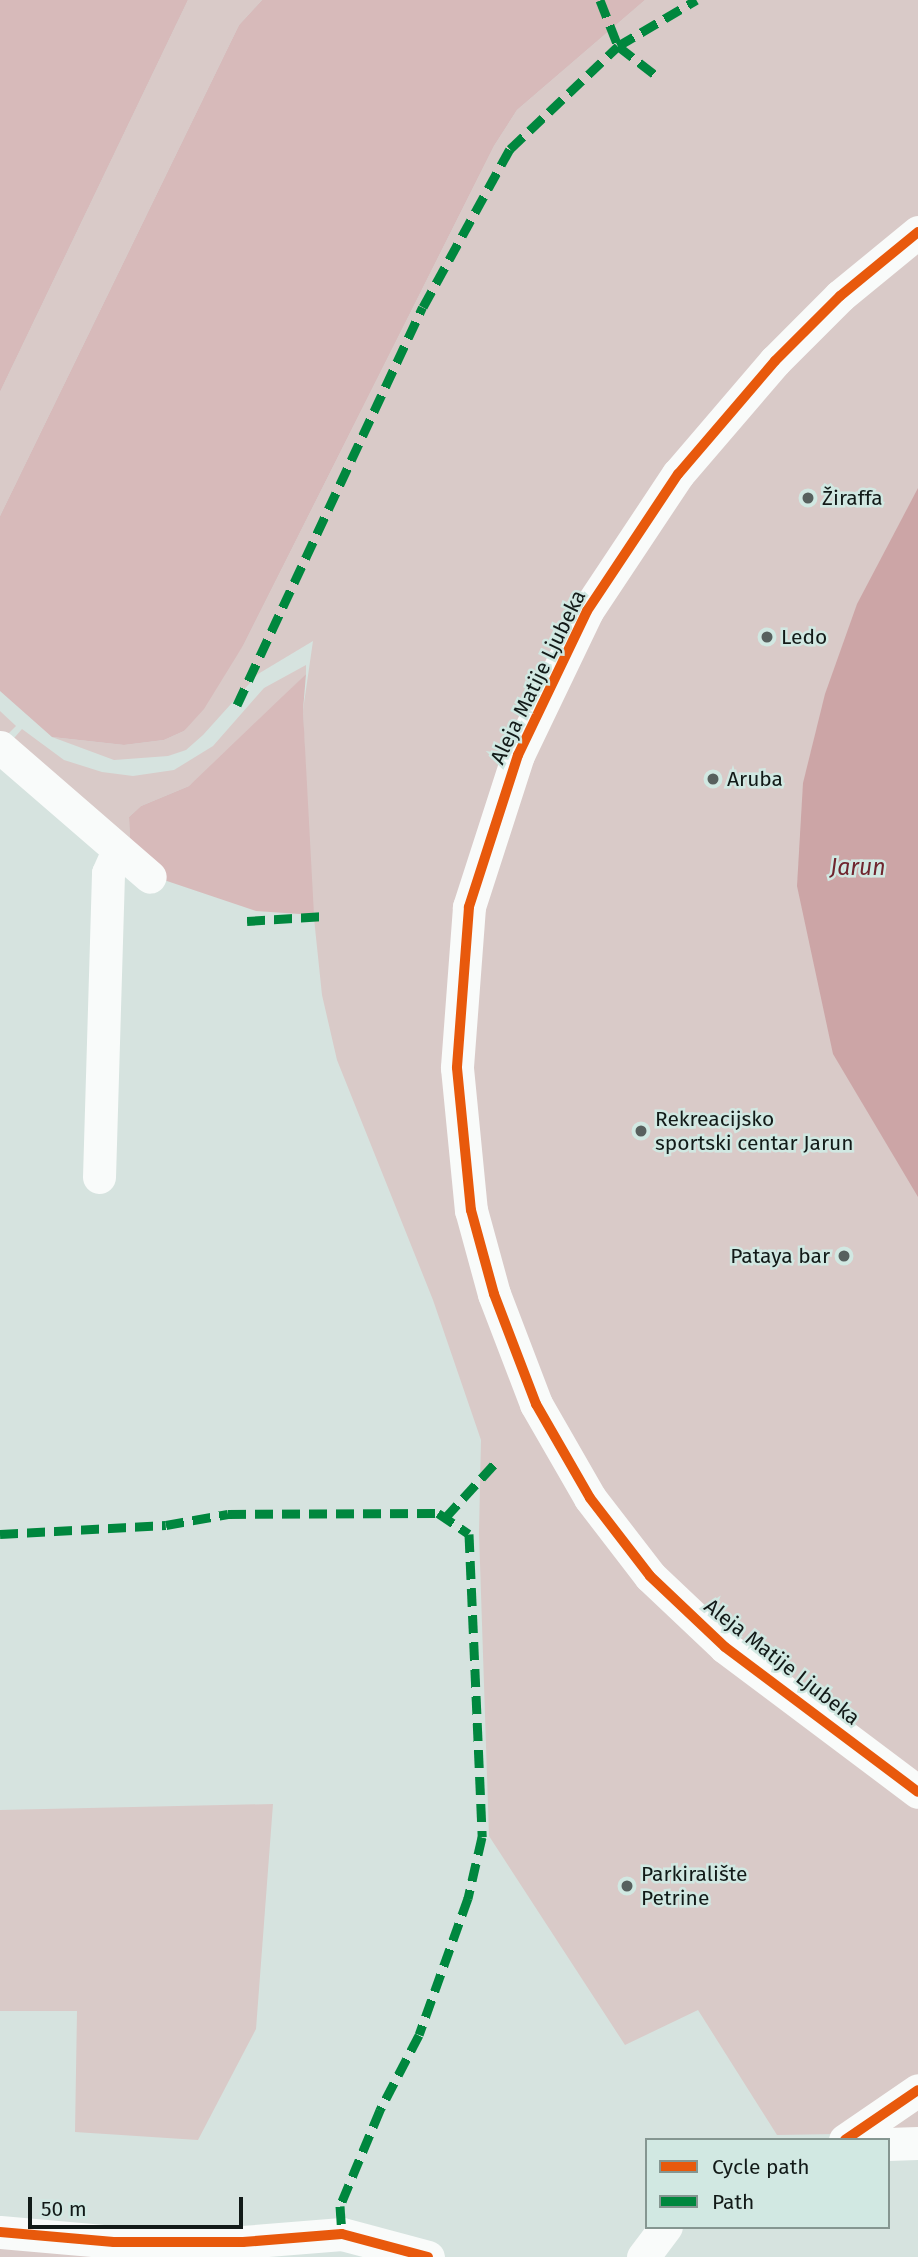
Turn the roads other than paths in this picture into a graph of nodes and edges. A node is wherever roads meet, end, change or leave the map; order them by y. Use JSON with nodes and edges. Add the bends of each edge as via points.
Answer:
{"nodes":[{"id":1,"x":918,"y":232,"type":"edge"},
{"id":2,"x":0,"y":747,"type":"edge"},
{"id":3,"x":118,"y":851,"type":"junction"},
{"id":4,"x":150,"y":877,"type":"dead end"},
{"id":5,"x":99,"y":1177,"type":"dead end"},
{"id":6,"x":918,"y":1792,"type":"edge"},
{"id":7,"x":918,"y":2090,"type":"edge"},
{"id":8,"x":848,"y":2138,"type":"edge"},
{"id":9,"x":918,"y":2143,"type":"edge"},
{"id":10,"x":890,"y":2144,"type":"edge"},
{"id":11,"x":664,"y":2229,"type":"edge"},
{"id":12,"x":0,"y":2232,"type":"edge"},
{"id":13,"x":428,"y":2257,"type":"edge"},
{"id":14,"x":643,"y":2257,"type":"edge"}],
"edges":[{"from":1,"to":6,"type":"street","name":"Aleja Matije Ljubeka","via":[[840,296],[775,361],[678,474],[587,611],[518,755],[469,907],[457,1068],[471,1210],[494,1294],[536,1404],[590,1498],[650,1576],[725,1647]]},
{"from":2,"to":3,"type":"street"},
{"from":3,"to":4,"type":"street"},
{"from":3,"to":5,"type":"street","via":[[108,873]]},
{"from":7,"to":8,"type":"street"},
{"from":9,"to":10,"type":"street"},
{"from":11,"to":14,"type":"street"},
{"from":12,"to":13,"type":"street","via":[[114,2242],[243,2242],[342,2234]]}]}
